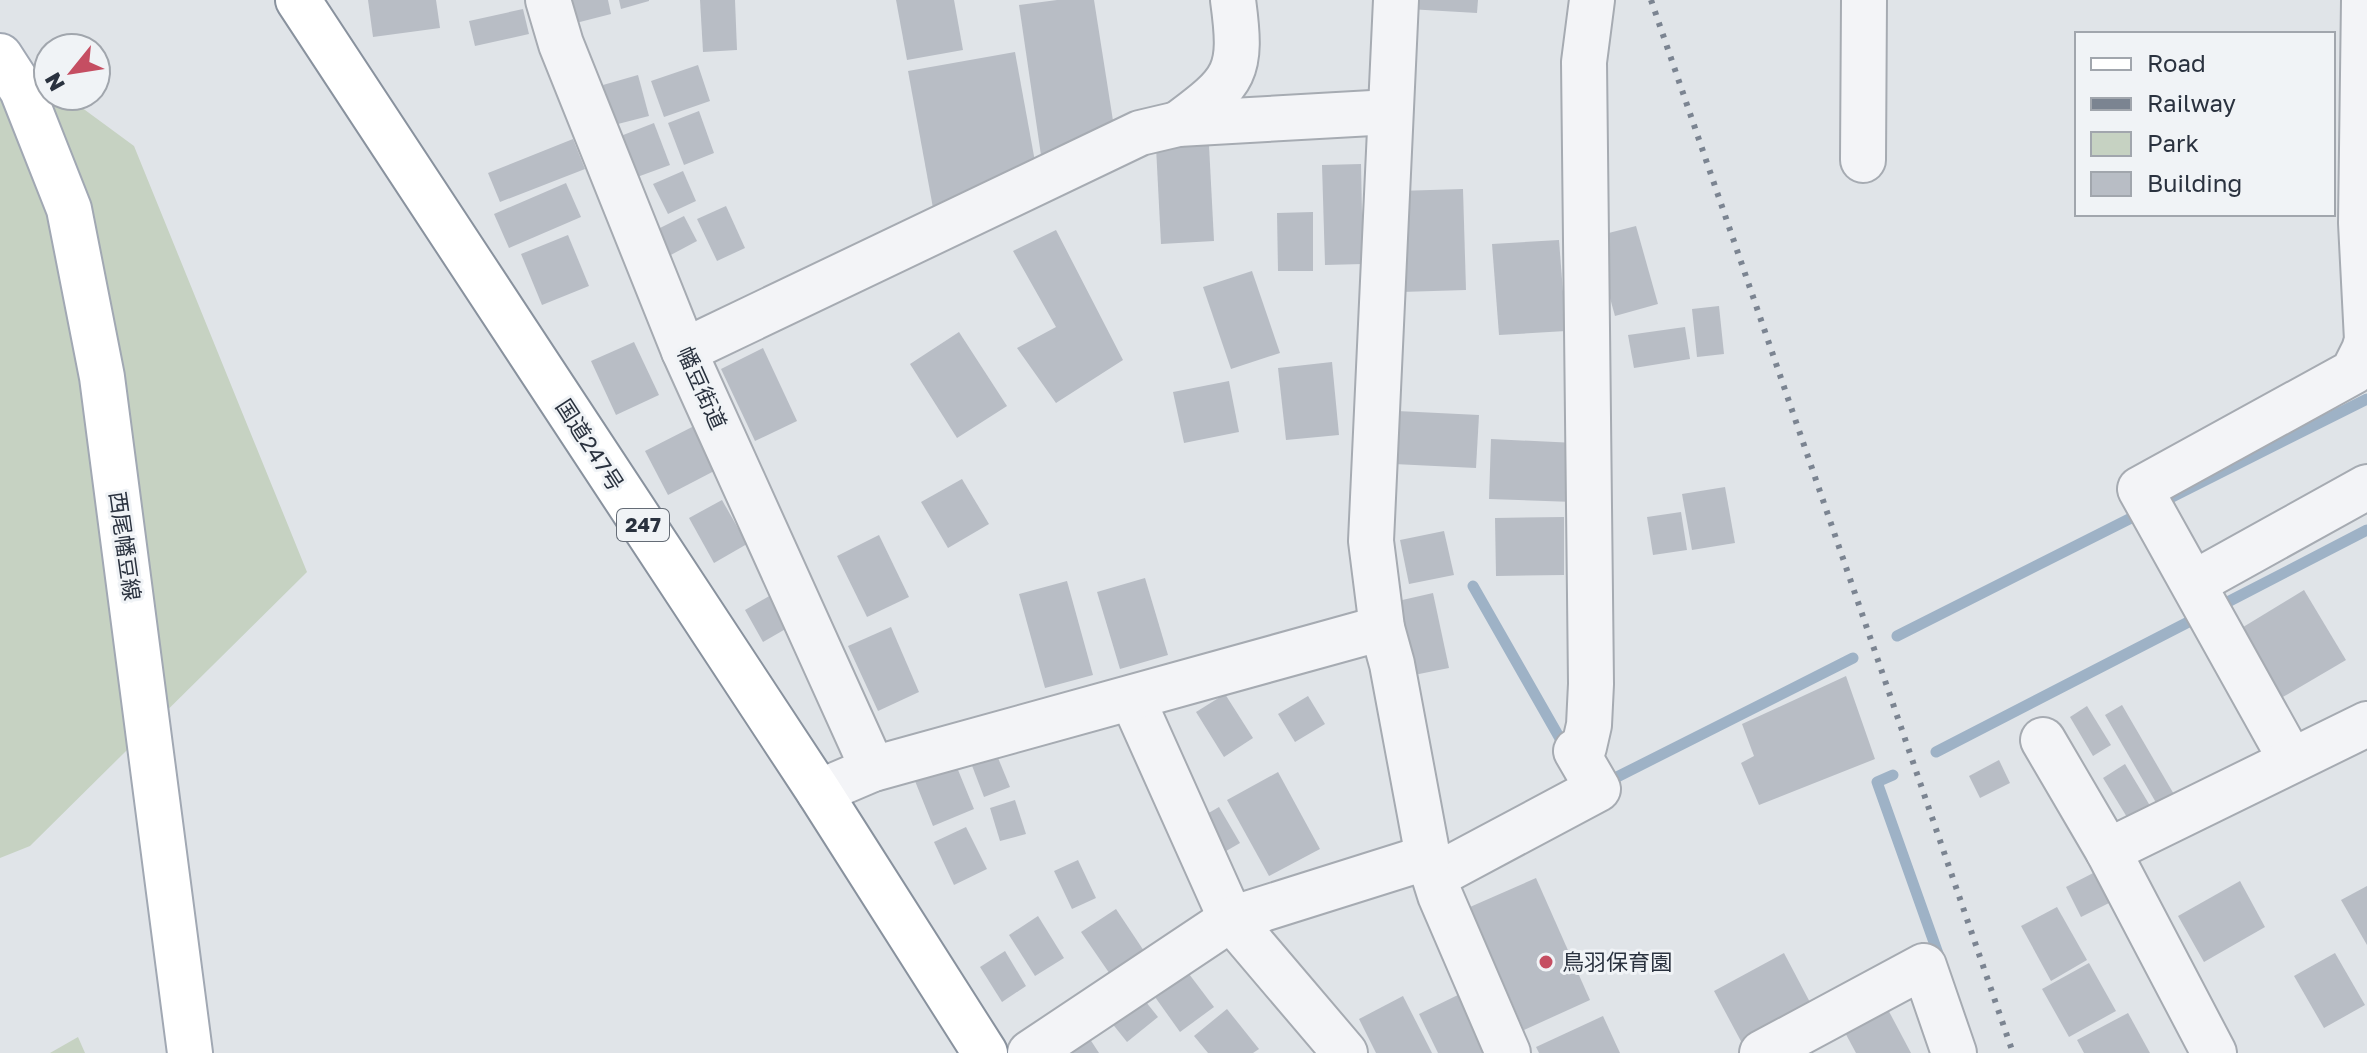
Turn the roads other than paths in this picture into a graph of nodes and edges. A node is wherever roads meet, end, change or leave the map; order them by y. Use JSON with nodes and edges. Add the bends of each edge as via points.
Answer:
{"nodes":[{"id":1,"x":298,"y":0,"type":"edge"},
{"id":2,"x":548,"y":0,"type":"edge"},
{"id":3,"x":1233,"y":0,"type":"edge"},
{"id":4,"x":1396,"y":0,"type":"edge"},
{"id":5,"x":1592,"y":0,"type":"edge"},
{"id":6,"x":1864,"y":0,"type":"edge"},
{"id":7,"x":2364,"y":0,"type":"edge"},
{"id":8,"x":0,"y":56,"type":"edge"},
{"id":9,"x":1390,"y":112,"type":"junction"},
{"id":10,"x":1178,"y":124,"type":"junction"},
{"id":11,"x":1863,"y":160,"type":"dead end"},
{"id":12,"x":684,"y":351,"type":"junction"},
{"id":13,"x":2367,"y":487,"type":"edge"},
{"id":14,"x":2206,"y":605,"type":"junction"},
{"id":15,"x":1382,"y":628,"type":"junction"},
{"id":16,"x":1132,"y":698,"type":"junction"},
{"id":17,"x":2367,"y":724,"type":"edge"},
{"id":18,"x":2043,"y":740,"type":"dead end"},
{"id":19,"x":2291,"y":760,"type":"junction"},
{"id":20,"x":873,"y":769,"type":"junction"},
{"id":21,"x":819,"y":792,"type":"junction"},
{"id":22,"x":2108,"y":851,"type":"junction"},
{"id":23,"x":1431,"y":866,"type":"junction"},
{"id":24,"x":1231,"y":919,"type":"junction"},
{"id":25,"x":190,"y":1053,"type":"edge"},
{"id":26,"x":985,"y":1053,"type":"edge"},
{"id":27,"x":1030,"y":1053,"type":"edge"},
{"id":28,"x":1345,"y":1053,"type":"edge"},
{"id":29,"x":1508,"y":1053,"type":"edge"},
{"id":30,"x":1762,"y":1053,"type":"edge"},
{"id":31,"x":1954,"y":1053,"type":"edge"},
{"id":32,"x":2214,"y":1053,"type":"edge"}],
"edges":[{"from":1,"to":21,"type":"main road","name":"国道247号","number":"247"},
{"from":2,"to":12,"type":"street","name":"幡豆街道"},
{"from":3,"to":10,"type":"street","via":[[1238,34],[1235,69],[1217,95]]},
{"from":4,"to":9,"type":"street"},
{"from":5,"to":23,"type":"street","via":[[1584,62],[1591,684],[1589,725],[1584,747],[1576,751],[1598,789],[1450,868]]},
{"from":6,"to":11,"type":"street"},
{"from":7,"to":14,"type":"street","via":[[2364,350],[2353,372],[2140,489]]},
{"from":8,"to":25,"type":"main road","name":"西尾幡豆線","via":[[22,90],[69,209],[102,377]]},
{"from":9,"to":10,"type":"street"},
{"from":9,"to":15,"type":"street","via":[[1371,541]]},
{"from":10,"to":12,"type":"street","via":[[1140,133]]},
{"from":12,"to":20,"type":"street","name":"幡豆街道"},
{"from":13,"to":14,"type":"street"},
{"from":14,"to":19,"type":"street"},
{"from":15,"to":16,"type":"street"},
{"from":15,"to":23,"type":"street"},
{"from":16,"to":20,"type":"street"},
{"from":16,"to":24,"type":"street"},
{"from":17,"to":19,"type":"street"},
{"from":18,"to":22,"type":"street"},
{"from":19,"to":22,"type":"street"},
{"from":20,"to":21,"type":"street"},
{"from":21,"to":26,"type":"main road","name":"国道247号","number":"247"},
{"from":22,"to":32,"type":"street"},
{"from":23,"to":24,"type":"street"},
{"from":23,"to":29,"type":"street"},
{"from":24,"to":27,"type":"street"},
{"from":24,"to":28,"type":"street"},
{"from":30,"to":31,"type":"street","via":[[1924,966]]}]}
